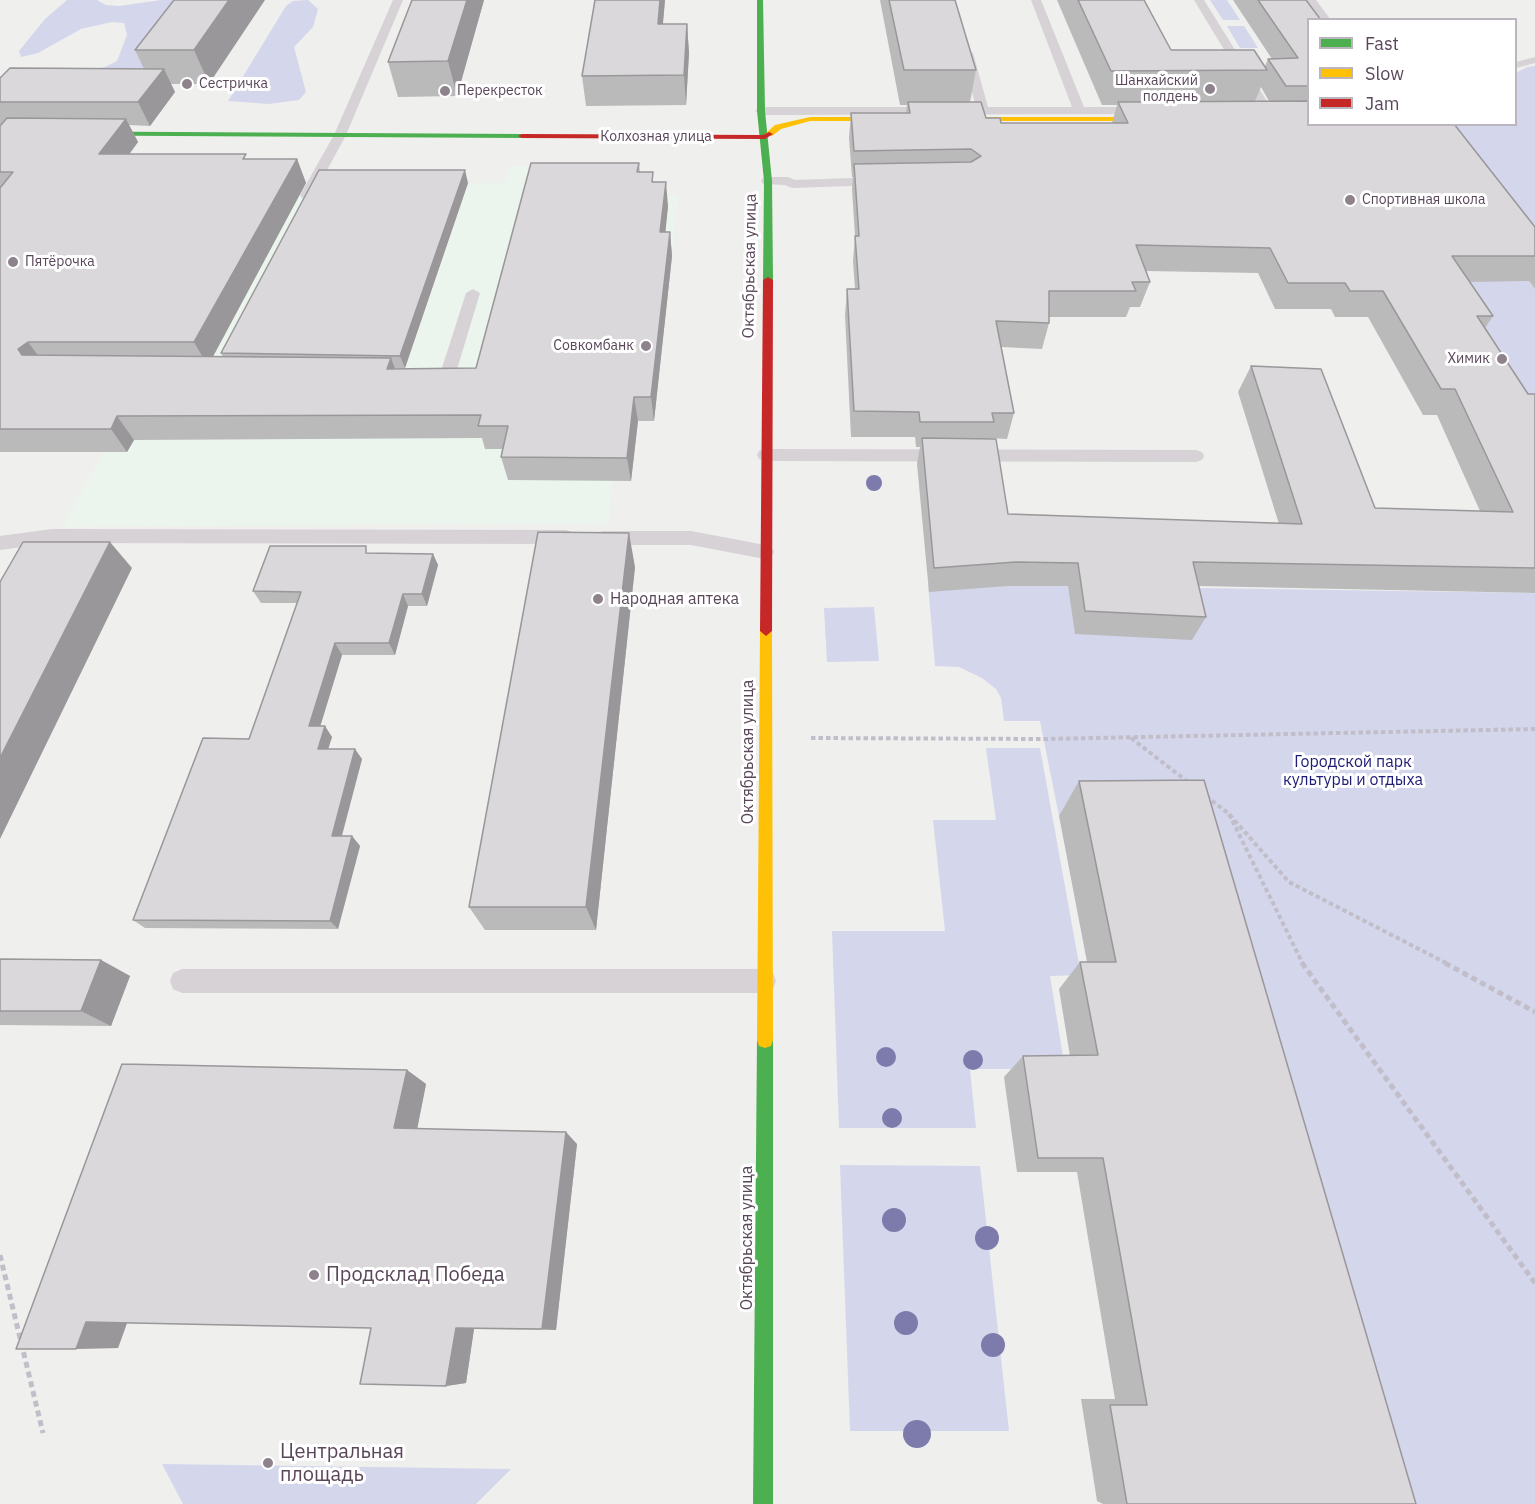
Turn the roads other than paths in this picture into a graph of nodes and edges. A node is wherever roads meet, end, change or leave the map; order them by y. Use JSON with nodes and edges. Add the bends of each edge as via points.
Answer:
{"nodes":[{"id":1,"x":398,"y":0,"type":"edge"},
{"id":2,"x":760,"y":0,"type":"edge"},
{"id":3,"x":1036,"y":0,"type":"edge"},
{"id":4,"x":1199,"y":0,"type":"edge"},
{"id":5,"x":1311,"y":0,"type":"edge"},
{"id":6,"x":1324,"y":18,"type":"edge"},
{"id":7,"x":964,"y":45,"type":"edge"},
{"id":8,"x":1535,"y":60,"type":"edge"},
{"id":9,"x":1517,"y":64,"type":"edge"},
{"id":10,"x":983,"y":110,"type":"junction"},
{"id":11,"x":761,"y":111,"type":"junction"},
{"id":12,"x":1079,"y":111,"type":"junction"},
{"id":13,"x":1263,"y":114,"type":"joint"},
{"id":14,"x":1175,"y":115,"type":"joint"},
{"id":15,"x":1290,"y":119,"type":"edge"},
{"id":16,"x":0,"y":134,"type":"edge"},
{"id":17,"x":19,"y":134,"type":"junction"},
{"id":18,"x":340,"y":135,"type":"junction"},
{"id":19,"x":765,"y":137,"type":"junction"},
{"id":20,"x":8,"y":146,"type":"edge"},
{"id":21,"x":768,"y":181,"type":"junction"},
{"id":22,"x":894,"y":181,"type":"edge"},
{"id":23,"x":302,"y":204,"type":"edge"},
{"id":24,"x":473,"y":293,"type":"dead end"},
{"id":25,"x":412,"y":375,"type":"edge"},
{"id":26,"x":765,"y":455,"type":"junction"},
{"id":27,"x":1196,"y":456,"type":"dead end"},
{"id":28,"x":0,"y":543,"type":"edge"},
{"id":29,"x":765,"y":552,"type":"junction"},
{"id":30,"x":182,"y":981,"type":"dead end"},
{"id":31,"x":764,"y":981,"type":"junction"},
{"id":32,"x":763,"y":1504,"type":"edge"}],
"edges":[{"from":1,"to":18,"type":"lane"},
{"from":2,"to":11,"type":"street","name":"Октябрьская улица"},
{"from":3,"to":12,"type":"lane"},
{"from":4,"to":13,"type":"lane"},
{"from":5,"to":6,"type":"lane"},
{"from":7,"to":10,"type":"lane"},
{"from":8,"to":9,"type":"lane"},
{"from":10,"to":11,"type":"lane"},
{"from":10,"to":12,"type":"lane"},
{"from":11,"to":19,"type":"street","name":"Октябрьская улица"},
{"from":12,"to":14,"type":"lane"},
{"from":13,"to":15,"type":"street"},
{"from":14,"to":19,"type":"street","name":"Колхозная улица","via":[[810,119],[778,127]]},
{"from":16,"to":17,"type":"street","name":"Колхозная улица"},
{"from":17,"to":18,"type":"street","name":"Колхозная улица"},
{"from":17,"to":20,"type":"lane"},
{"from":18,"to":19,"type":"street","name":"Колхозная улица"},
{"from":18,"to":23,"type":"lane"},
{"from":19,"to":21,"type":"street","name":"Октябрьская улица"},
{"from":21,"to":22,"type":"lane"},
{"from":21,"to":26,"type":"street","name":"Октябрьская улица"},
{"from":24,"to":25,"type":"lane","via":[[447,376]]},
{"from":26,"to":27,"type":"lane"},
{"from":26,"to":29,"type":"street","name":"Октябрьская улица"},
{"from":28,"to":29,"type":"lane","via":[[52,536],[691,538]]},
{"from":29,"to":31,"type":"street","name":"Октябрьская улица"},
{"from":30,"to":31,"type":"lane"},
{"from":31,"to":32,"type":"street","name":"Октябрьская улица"}]}
